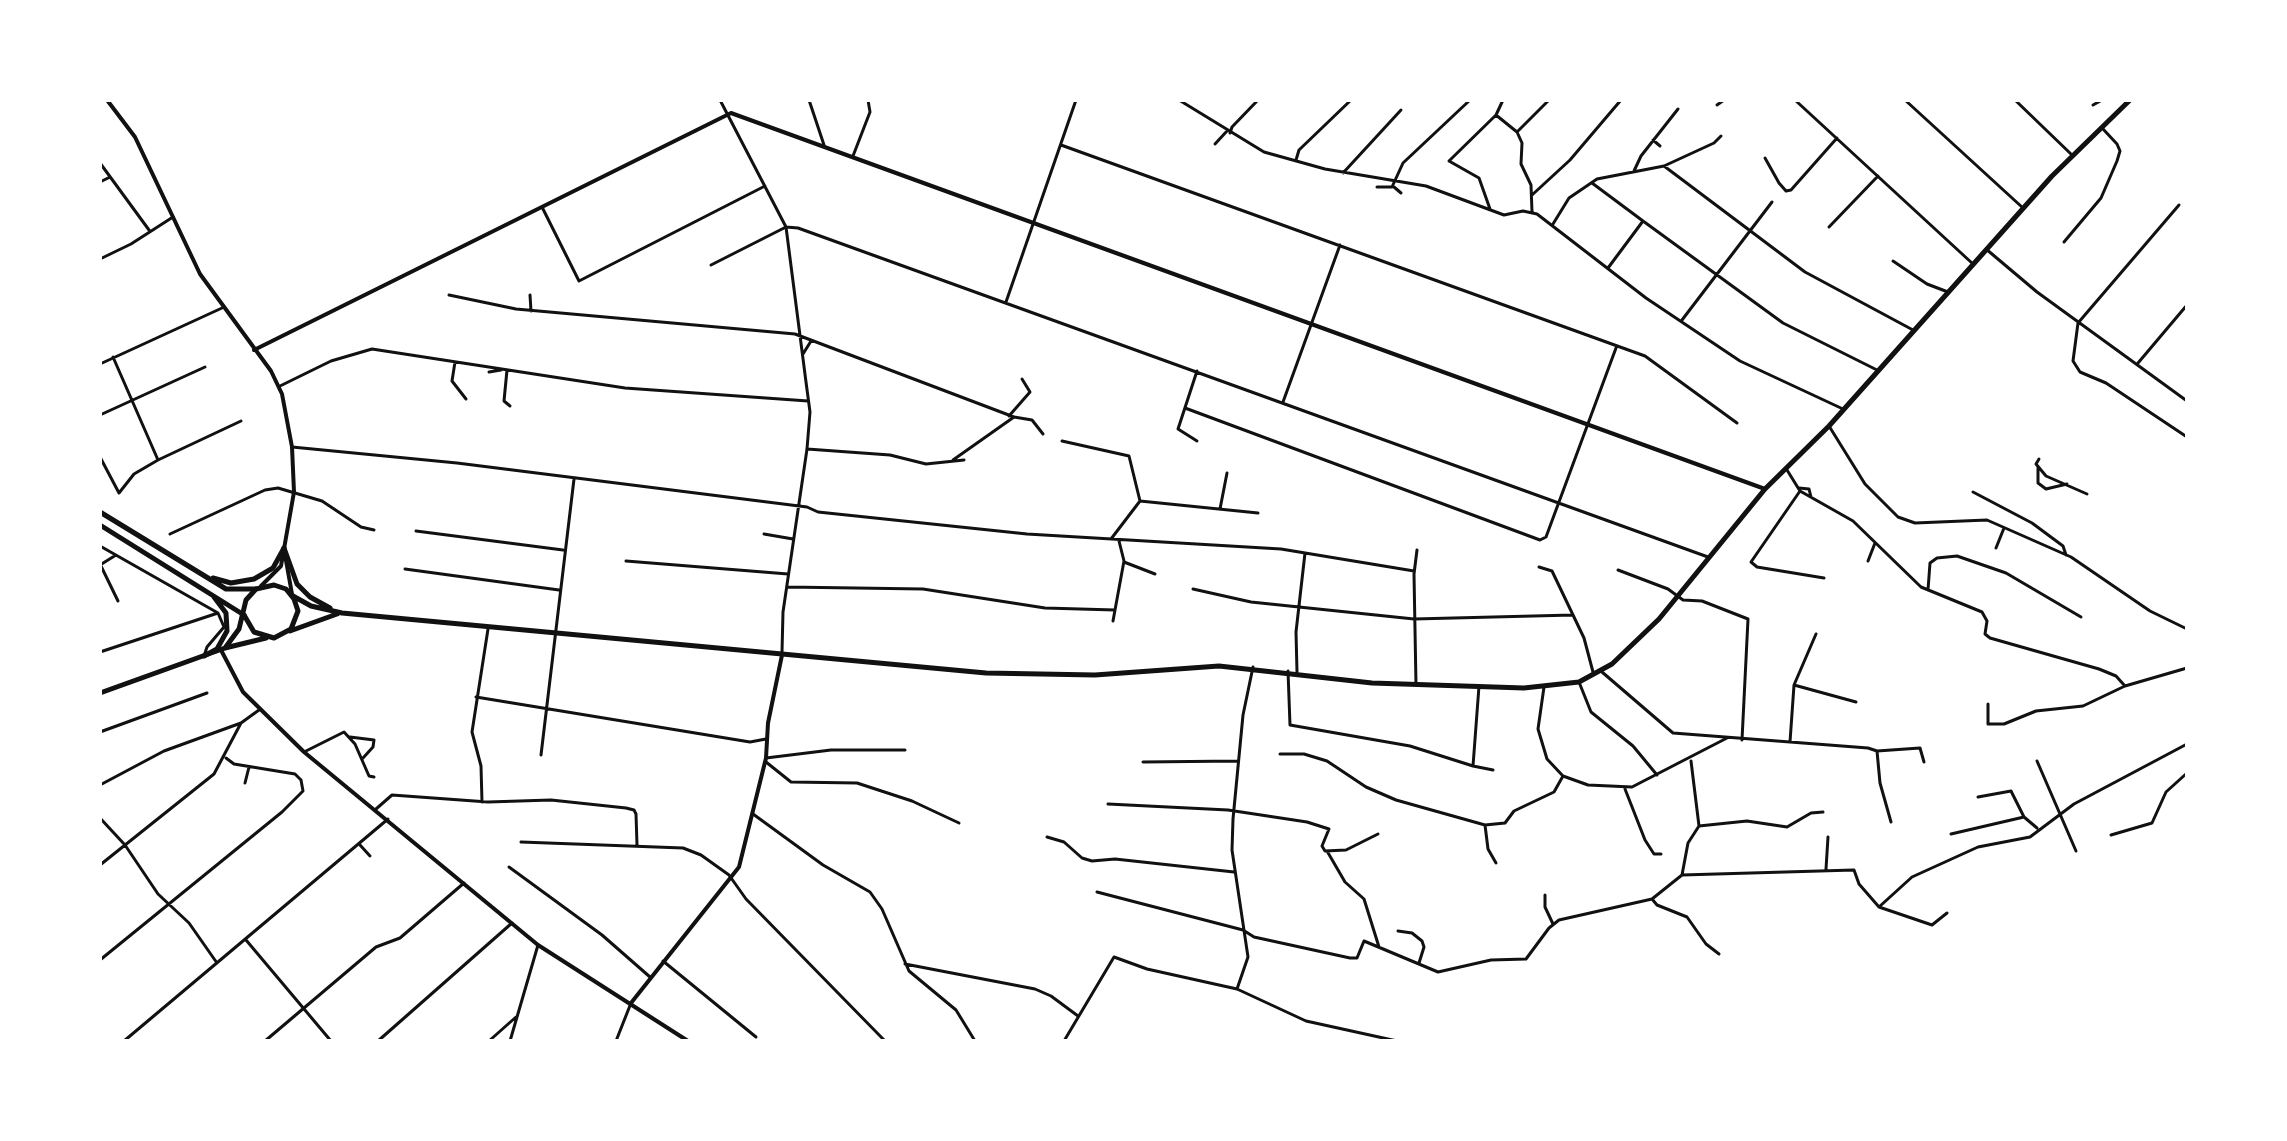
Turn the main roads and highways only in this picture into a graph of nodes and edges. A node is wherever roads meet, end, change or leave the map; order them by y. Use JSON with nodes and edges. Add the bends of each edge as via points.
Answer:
{"nodes":[{"id":1,"x":2130,"y":100,"type":"edge"},
{"id":2,"x":100,"y":512,"type":"edge"},
{"id":3,"x":100,"y":525,"type":"edge"},
{"id":4,"x":200,"y":573,"type":"junction"},
{"id":5,"x":259,"y":587,"type":"junction"},
{"id":6,"x":207,"y":591,"type":"junction"},
{"id":7,"x":293,"y":596,"type":"junction"},
{"id":8,"x":342,"y":613,"type":"junction"},
{"id":9,"x":244,"y":615,"type":"junction"},
{"id":10,"x":286,"y":633,"type":"junction"},
{"id":11,"x":266,"y":638,"type":"junction"},
{"id":12,"x":223,"y":649,"type":"junction"},
{"id":13,"x":204,"y":656,"type":"junction"},
{"id":14,"x":100,"y":693,"type":"edge"}],
"edges":[{"from":1,"to":8,"type":"main road","via":[[2072,155],[1829,426],[1785,467],[1636,643],[1602,672],[1579,682],[1544,687],[1416,685],[1253,667],[1031,675]]},
{"from":2,"to":4,"type":"main road"},
{"from":3,"to":6,"type":"main road"},
{"from":4,"to":5,"type":"main road","via":[[226,589]]},
{"from":4,"to":8,"type":"main road","via":[[231,583],[254,579],[273,568],[284,548],[301,589]]},
{"from":5,"to":7,"type":"main road","via":[[280,586]]},
{"from":5,"to":9,"type":"main road","via":[[246,600]]},
{"from":6,"to":9,"type":"main road"},
{"from":6,"to":13,"type":"main road","via":[[223,607],[228,626],[221,644]]},
{"from":7,"to":8,"type":"main road"},
{"from":7,"to":10,"type":"main road","via":[[297,617]]},
{"from":8,"to":10,"type":"main road"},
{"from":9,"to":11,"type":"main road","via":[[254,632]]},
{"from":9,"to":12,"type":"main road"},
{"from":10,"to":11,"type":"main road"},
{"from":11,"to":12,"type":"main road"},
{"from":12,"to":13,"type":"main road"},
{"from":13,"to":14,"type":"main road"}]}
